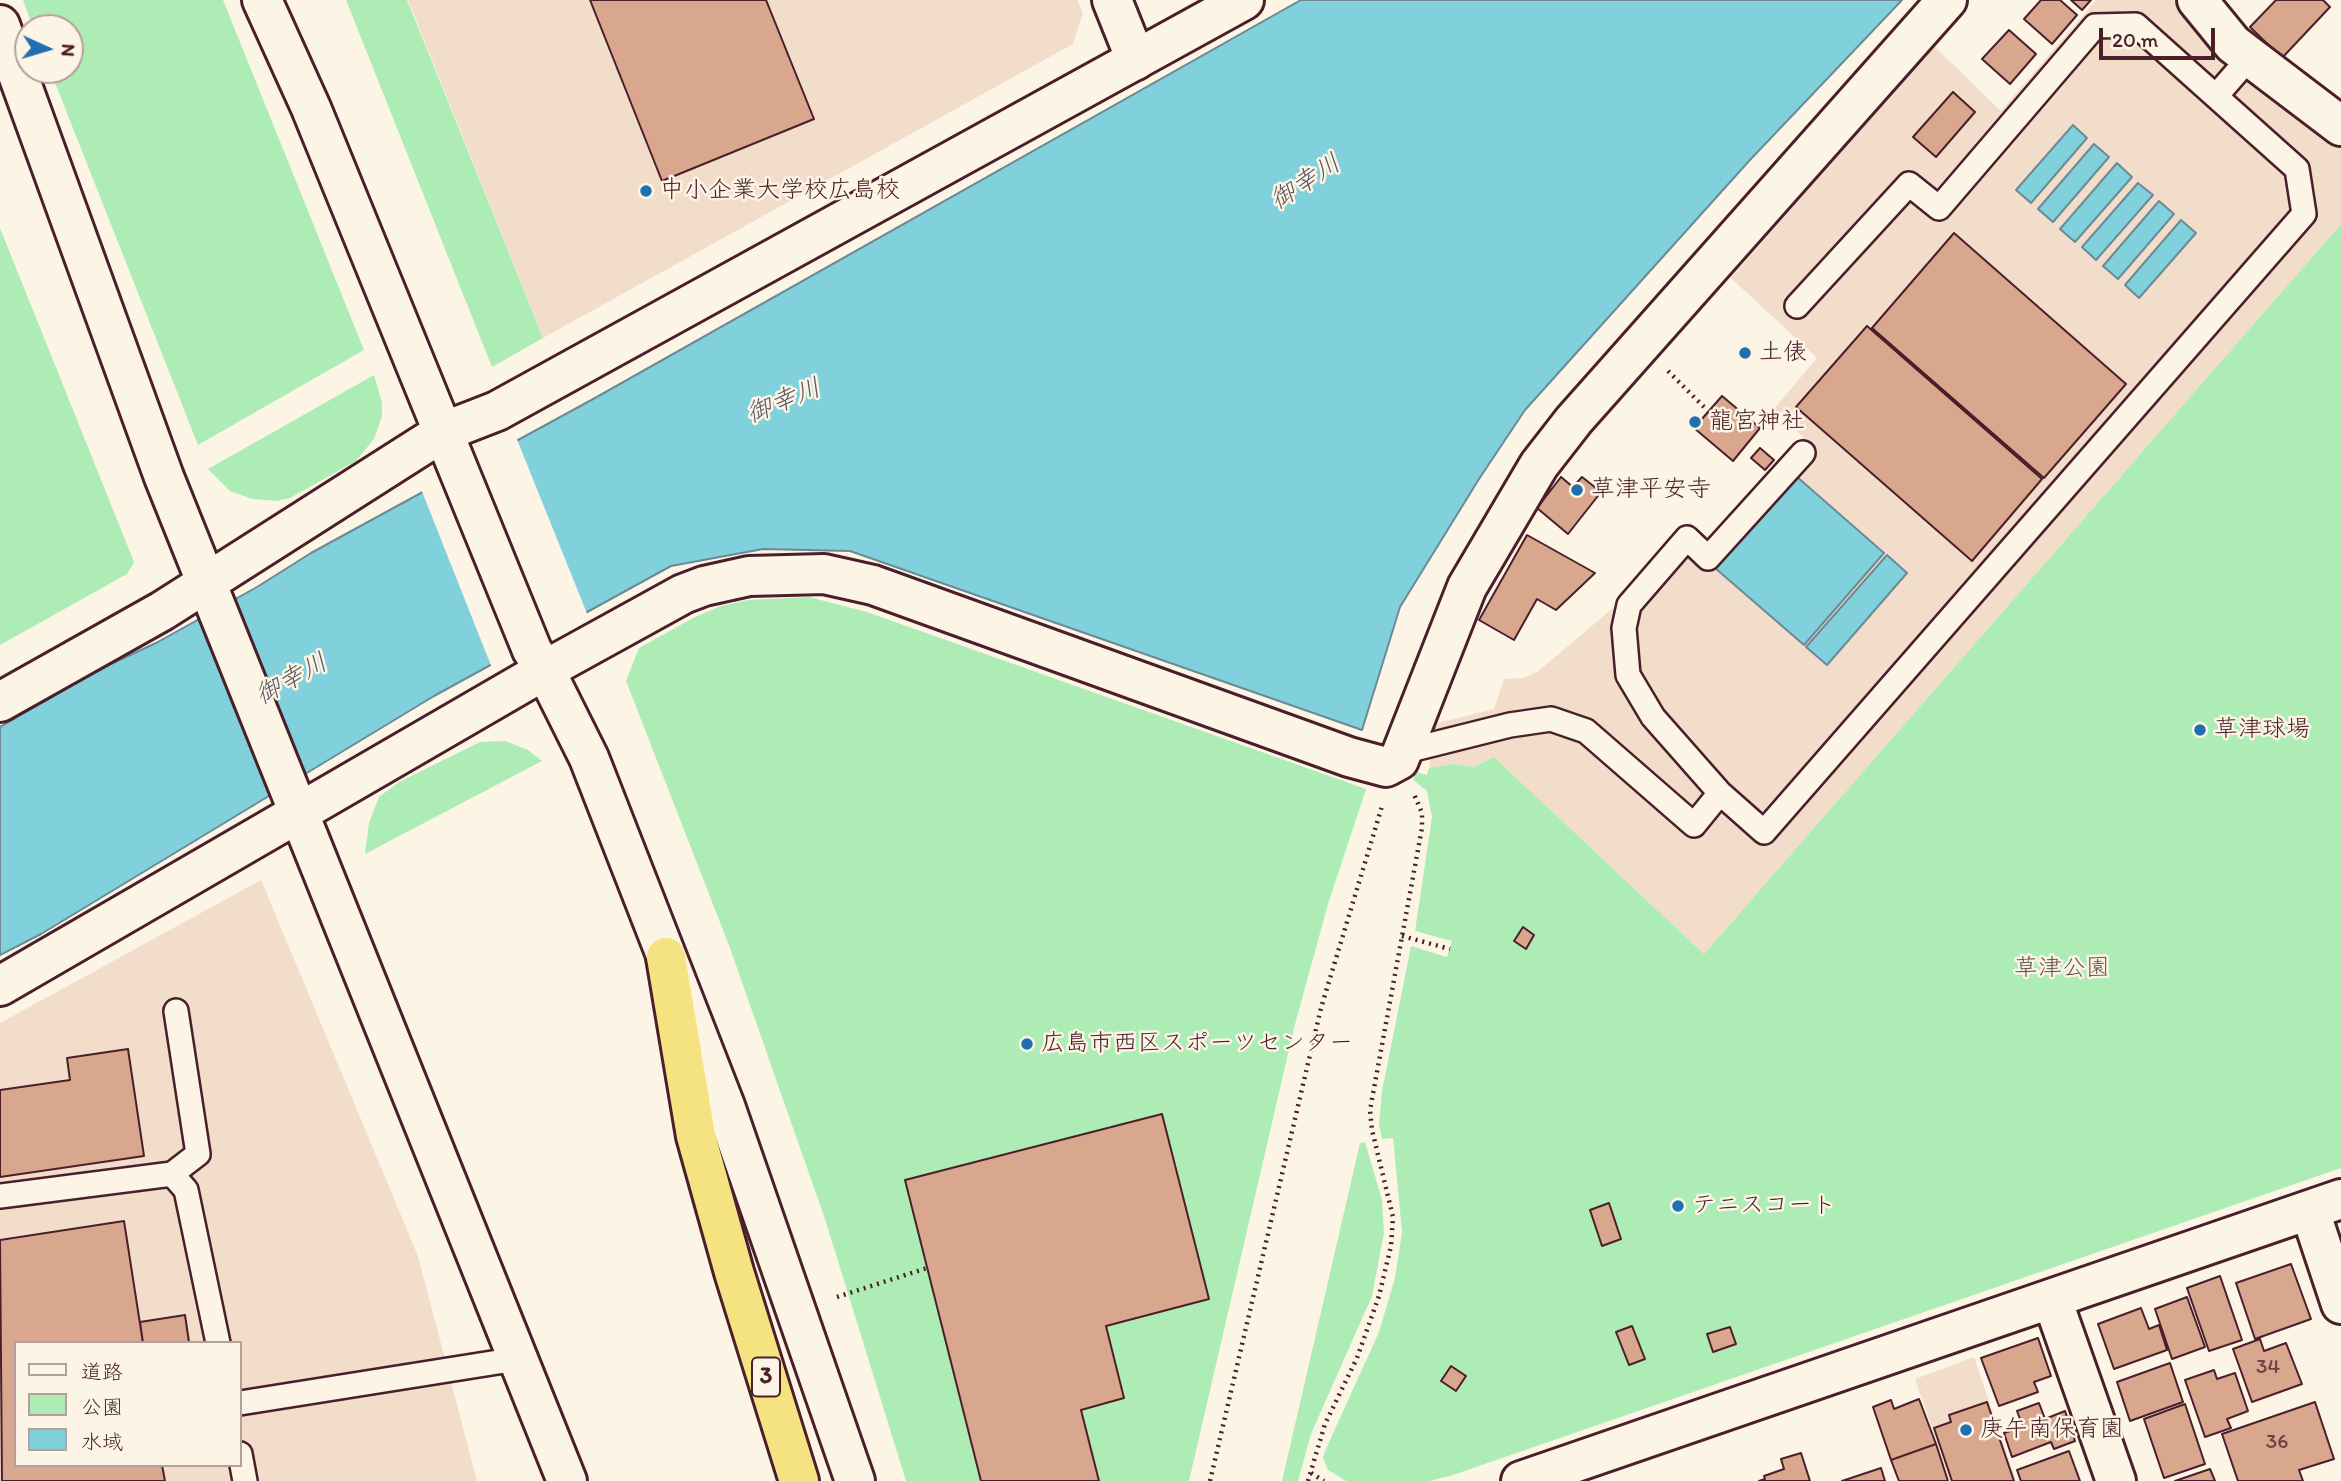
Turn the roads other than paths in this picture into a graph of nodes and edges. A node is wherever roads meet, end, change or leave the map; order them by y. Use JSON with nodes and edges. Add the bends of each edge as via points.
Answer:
{"nodes":[{"id":1,"x":262,"y":0,"type":"edge"},
{"id":2,"x":276,"y":0,"type":"edge"},
{"id":3,"x":1112,"y":0,"type":"edge"},
{"id":4,"x":1244,"y":0,"type":"edge"},
{"id":5,"x":1947,"y":0,"type":"edge"},
{"id":6,"x":2197,"y":0,"type":"edge"},
{"id":7,"x":0,"y":25,"type":"edge"},
{"id":8,"x":0,"y":40,"type":"edge"},
{"id":9,"x":2250,"y":57,"type":"junction"},
{"id":10,"x":1136,"y":60,"type":"junction"},
{"id":11,"x":22,"y":90,"type":"junction"},
{"id":12,"x":2216,"y":96,"type":"junction"},
{"id":13,"x":311,"y":108,"type":"junction"},
{"id":14,"x":2341,"y":126,"type":"edge"},
{"id":15,"x":1797,"y":306,"type":"dead end"},
{"id":16,"x":443,"y":432,"type":"junction"},
{"id":17,"x":1803,"y":453,"type":"dead end"},
{"id":18,"x":212,"y":595,"type":"junction"},
{"id":19,"x":538,"y":660,"type":"junction"},
{"id":20,"x":0,"y":702,"type":"edge"},
{"id":21,"x":1394,"y":760,"type":"junction"},
{"id":22,"x":1720,"y":793,"type":"junction"},
{"id":23,"x":294,"y":803,"type":"junction"},
{"id":24,"x":666,"y":957,"type":"junction"},
{"id":25,"x":0,"y":986,"type":"edge"},
{"id":26,"x":176,"y":1011,"type":"dead end"},
{"id":27,"x":173,"y":1174,"type":"junction"},
{"id":28,"x":0,"y":1196,"type":"edge"},
{"id":29,"x":2325,"y":1205,"type":"edge"},
{"id":30,"x":2052,"y":1299,"type":"junction"},
{"id":31,"x":2341,"y":1304,"type":"edge"},
{"id":32,"x":218,"y":1341,"type":"edge"},
{"id":33,"x":517,"y":1359,"type":"junction"},
{"id":34,"x":242,"y":1403,"type":"edge"},
{"id":35,"x":2130,"y":1478,"type":"edge"},
{"id":36,"x":566,"y":1481,"type":"edge"},
{"id":37,"x":799,"y":1481,"type":"edge"},
{"id":38,"x":855,"y":1481,"type":"edge"},
{"id":39,"x":1521,"y":1481,"type":"edge"}],
"edges":[{"from":1,"to":13,"type":"street"},
{"from":2,"to":13,"type":"street"},
{"from":3,"to":10,"type":"street"},
{"from":4,"to":10,"type":"street"},
{"from":5,"to":21,"type":"street","via":[[1539,465],[1467,587]]},
{"from":6,"to":9,"type":"street","via":[[2233,44]]},
{"from":7,"to":11,"type":"street"},
{"from":8,"to":11,"type":"street"},
{"from":9,"to":12,"type":"lane"},
{"from":9,"to":14,"type":"street"},
{"from":10,"to":16,"type":"street","via":[[497,411]]},
{"from":11,"to":18,"type":"street"},
{"from":12,"to":15,"type":"lane","via":[[2136,25],[2095,26],[1938,208],[1909,184]]},
{"from":12,"to":22,"type":"lane","via":[[2297,169],[2304,214],[1765,832]]},
{"from":13,"to":16,"type":"street"},
{"from":16,"to":18,"type":"street"},
{"from":16,"to":19,"type":"street"},
{"from":17,"to":22,"type":"lane","via":[[1708,558],[1687,538],[1629,605],[1625,628],[1628,676],[1653,717]]},
{"from":18,"to":20,"type":"street","via":[[162,611]]},
{"from":18,"to":23,"type":"street"},
{"from":19,"to":21,"type":"street","via":[[704,586],[749,576],[824,575],[873,585],[1349,757]]},
{"from":19,"to":23,"type":"street"},
{"from":19,"to":24,"type":"street","via":[[589,758]]},
{"from":21,"to":22,"type":"lane","via":[[1510,725],[1551,719],[1586,731],[1694,825]]},
{"from":23,"to":25,"type":"street"},
{"from":23,"to":33,"type":"street"},
{"from":24,"to":37,"type":"highway","number":"3","via":[[696,1136]]},
{"from":24,"to":38,"type":"street","via":[[725,1106]]},
{"from":26,"to":27,"type":"lane","via":[[198,1154]]},
{"from":27,"to":28,"type":"lane"},
{"from":27,"to":32,"type":"lane","via":[[186,1189]]},
{"from":29,"to":30,"type":"street"},
{"from":29,"to":31,"type":"street"},
{"from":30,"to":35,"type":"street"},
{"from":30,"to":39,"type":"street"},
{"from":33,"to":34,"type":"lane"},
{"from":33,"to":36,"type":"street"}]}
